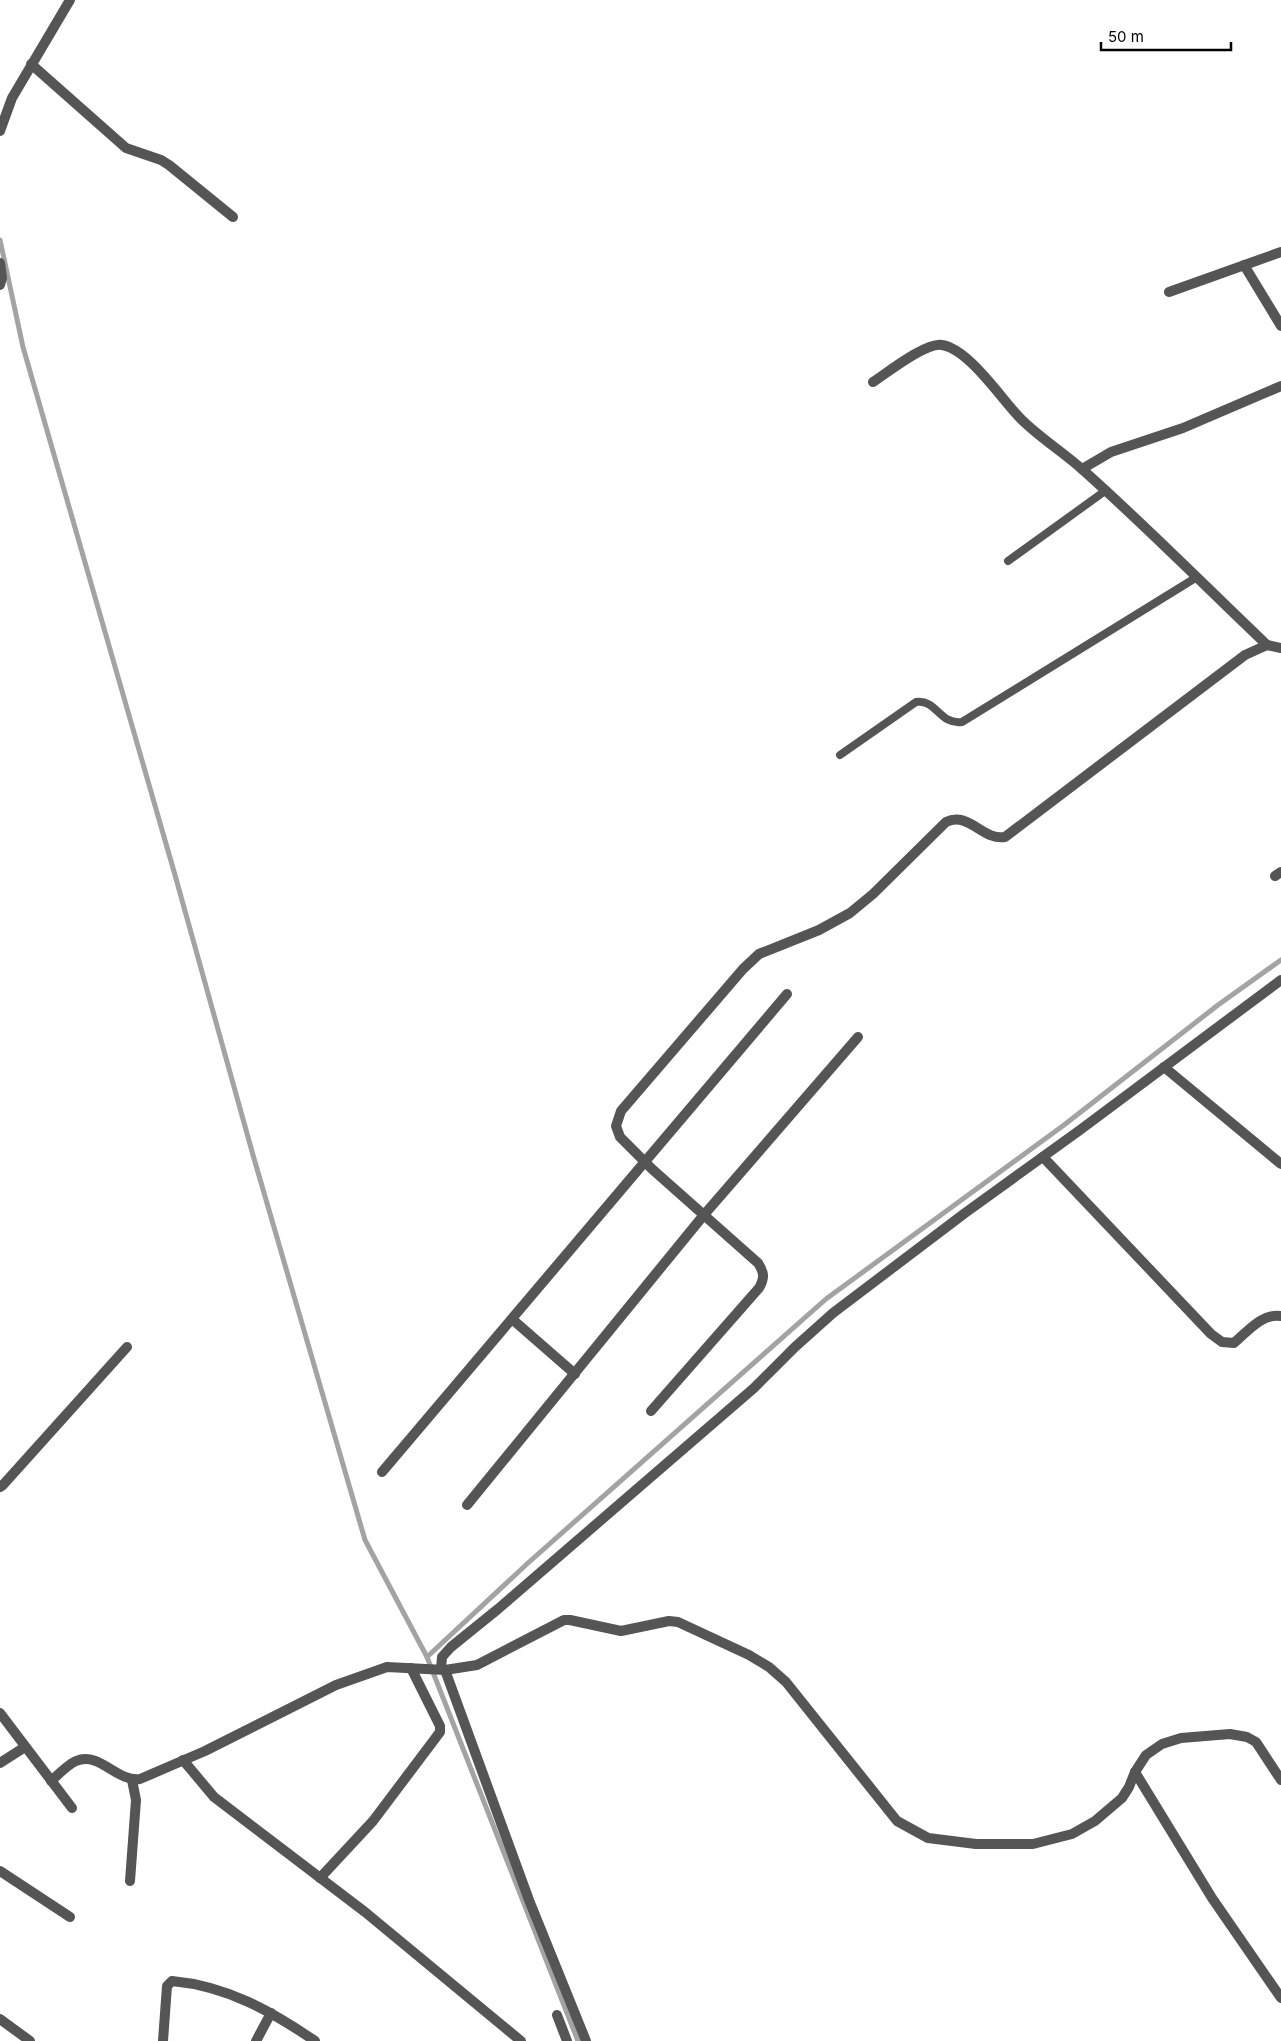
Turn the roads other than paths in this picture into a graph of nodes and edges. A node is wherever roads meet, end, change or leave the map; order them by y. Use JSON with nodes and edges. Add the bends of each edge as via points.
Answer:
{"nodes":[{"id":1,"x":70,"y":0,"type":"edge"},
{"id":2,"x":32,"y":64,"type":"junction"},
{"id":3,"x":0,"y":131,"type":"edge"},
{"id":4,"x":232,"y":217,"type":"dead end"},
{"id":5,"x":1281,"y":252,"type":"edge"},
{"id":6,"x":0,"y":263,"type":"edge"},
{"id":7,"x":1244,"y":265,"type":"junction"},
{"id":8,"x":0,"y":285,"type":"edge"},
{"id":9,"x":1169,"y":292,"type":"dead end"},
{"id":10,"x":1281,"y":326,"type":"edge"},
{"id":11,"x":873,"y":382,"type":"dead end"},
{"id":12,"x":1281,"y":386,"type":"edge"},
{"id":13,"x":1082,"y":469,"type":"junction"},
{"id":14,"x":1105,"y":491,"type":"junction"},
{"id":15,"x":1008,"y":561,"type":"dead end"},
{"id":16,"x":1197,"y":577,"type":"junction"},
{"id":17,"x":1267,"y":646,"type":"junction"},
{"id":18,"x":1281,"y":648,"type":"edge"},
{"id":19,"x":840,"y":755,"type":"dead end"},
{"id":20,"x":1281,"y":980,"type":"edge"},
{"id":21,"x":787,"y":994,"type":"dead end"},
{"id":22,"x":858,"y":1037,"type":"dead end"},
{"id":23,"x":1164,"y":1067,"type":"junction"},
{"id":24,"x":1043,"y":1157,"type":"junction"},
{"id":25,"x":645,"y":1162,"type":"junction"},
{"id":26,"x":1281,"y":1164,"type":"edge"},
{"id":27,"x":703,"y":1216,"type":"junction"},
{"id":28,"x":1281,"y":1316,"type":"edge"},
{"id":29,"x":512,"y":1319,"type":"junction"},
{"id":30,"x":127,"y":1347,"type":"dead end"},
{"id":31,"x":574,"y":1374,"type":"junction"},
{"id":32,"x":651,"y":1411,"type":"dead end"},
{"id":33,"x":382,"y":1472,"type":"dead end"},
{"id":34,"x":0,"y":1486,"type":"edge"},
{"id":35,"x":468,"y":1505,"type":"dead end"},
{"id":36,"x":411,"y":1668,"type":"junction"},
{"id":37,"x":441,"y":1669,"type":"junction"},
{"id":38,"x":0,"y":1713,"type":"edge"},
{"id":39,"x":25,"y":1747,"type":"junction"},
{"id":40,"x":183,"y":1760,"type":"junction"},
{"id":41,"x":0,"y":1763,"type":"edge"},
{"id":42,"x":1135,"y":1772,"type":"junction"},
{"id":43,"x":132,"y":1780,"type":"junction"},
{"id":44,"x":1281,"y":1780,"type":"edge"},
{"id":45,"x":51,"y":1781,"type":"junction"},
{"id":46,"x":72,"y":1808,"type":"dead end"},
{"id":47,"x":0,"y":1871,"type":"edge"},
{"id":48,"x":320,"y":1878,"type":"junction"},
{"id":49,"x":130,"y":1881,"type":"dead end"},
{"id":50,"x":70,"y":1917,"type":"dead end"},
{"id":51,"x":1281,"y":1998,"type":"edge"},
{"id":52,"x":271,"y":2013,"type":"junction"},
{"id":53,"x":557,"y":2015,"type":"dead end"},
{"id":54,"x":0,"y":2019,"type":"edge"},
{"id":55,"x":30,"y":2041,"type":"edge"},
{"id":56,"x":163,"y":2041,"type":"edge"},
{"id":57,"x":256,"y":2041,"type":"edge"},
{"id":58,"x":315,"y":2041,"type":"edge"},
{"id":59,"x":521,"y":2041,"type":"edge"},
{"id":60,"x":567,"y":2041,"type":"edge"},
{"id":61,"x":586,"y":2041,"type":"edge"}],
"edges":[{"from":1,"to":2,"type":"street"},
{"from":2,"to":3,"type":"street","via":[[12,98]]},
{"from":2,"to":4,"type":"street","via":[[126,148],[169,165]]},
{"from":5,"to":7,"type":"street"},
{"from":6,"to":8,"type":"street"},
{"from":7,"to":9,"type":"street"},
{"from":7,"to":10,"type":"street"},
{"from":11,"to":13,"type":"street","via":[[924,349],[940,344],[948,346],[965,356],[1022,420]]},
{"from":12,"to":13,"type":"street","via":[[1183,428],[1110,452]]},
{"from":13,"to":14,"type":"street"},
{"from":14,"to":15,"type":"lane"},
{"from":14,"to":16,"type":"street"},
{"from":16,"to":17,"type":"street"},
{"from":16,"to":19,"type":"lane","via":[[962,722],[953,723],[929,703],[916,702]]},
{"from":17,"to":18,"type":"street"},
{"from":17,"to":25,"type":"street","via":[[1245,655],[1011,833],[999,838],[954,818],[850,913],[819,930],[759,954],[743,968],[621,1111],[616,1126],[620,1137]]},
{"from":20,"to":23,"type":"street"},
{"from":21,"to":25,"type":"street"},
{"from":22,"to":27,"type":"street"},
{"from":23,"to":24,"type":"street"},
{"from":23,"to":26,"type":"street"},
{"from":24,"to":28,"type":"street","via":[[1222,1342],[1234,1343],[1264,1318]]},
{"from":24,"to":37,"type":"street","via":[[833,1313],[754,1388],[451,1647],[442,1657]]},
{"from":25,"to":27,"type":"street"},
{"from":25,"to":29,"type":"street"},
{"from":27,"to":31,"type":"street"},
{"from":27,"to":32,"type":"street","via":[[758,1262],[763,1281]]},
{"from":29,"to":31,"type":"street"},
{"from":29,"to":33,"type":"street"},
{"from":30,"to":34,"type":"street"},
{"from":31,"to":35,"type":"street"},
{"from":36,"to":37,"type":"street"},
{"from":36,"to":40,"type":"street","via":[[387,1667],[336,1685]]},
{"from":36,"to":48,"type":"street","via":[[440,1732],[373,1822]]},
{"from":37,"to":42,"type":"street","via":[[477,1665],[564,1620],[621,1632],[669,1621],[685,1624],[749,1655],[781,1677],[897,1821],[928,1838],[976,1844],[1033,1844],[1072,1834],[1122,1798]]},
{"from":37,"to":61,"type":"street"},
{"from":38,"to":39,"type":"street"},
{"from":39,"to":41,"type":"street"},
{"from":39,"to":45,"type":"street"},
{"from":40,"to":43,"type":"street"},
{"from":40,"to":48,"type":"street","via":[[214,1798]]},
{"from":42,"to":44,"type":"street","via":[[1146,1755],[1162,1744],[1182,1738],[1230,1734],[1256,1742]]},
{"from":42,"to":51,"type":"street","via":[[1212,1898]]},
{"from":43,"to":45,"type":"street","via":[[98,1761],[86,1760],[76,1761]]},
{"from":43,"to":49,"type":"street","via":[[136,1800]]},
{"from":45,"to":46,"type":"street"},
{"from":47,"to":50,"type":"street"},
{"from":48,"to":59,"type":"street"},
{"from":52,"to":56,"type":"street","via":[[230,1994],[172,1981],[167,1986]]},
{"from":52,"to":57,"type":"street"},
{"from":52,"to":58,"type":"street"},
{"from":53,"to":60,"type":"street"},
{"from":54,"to":55,"type":"street"}]}
